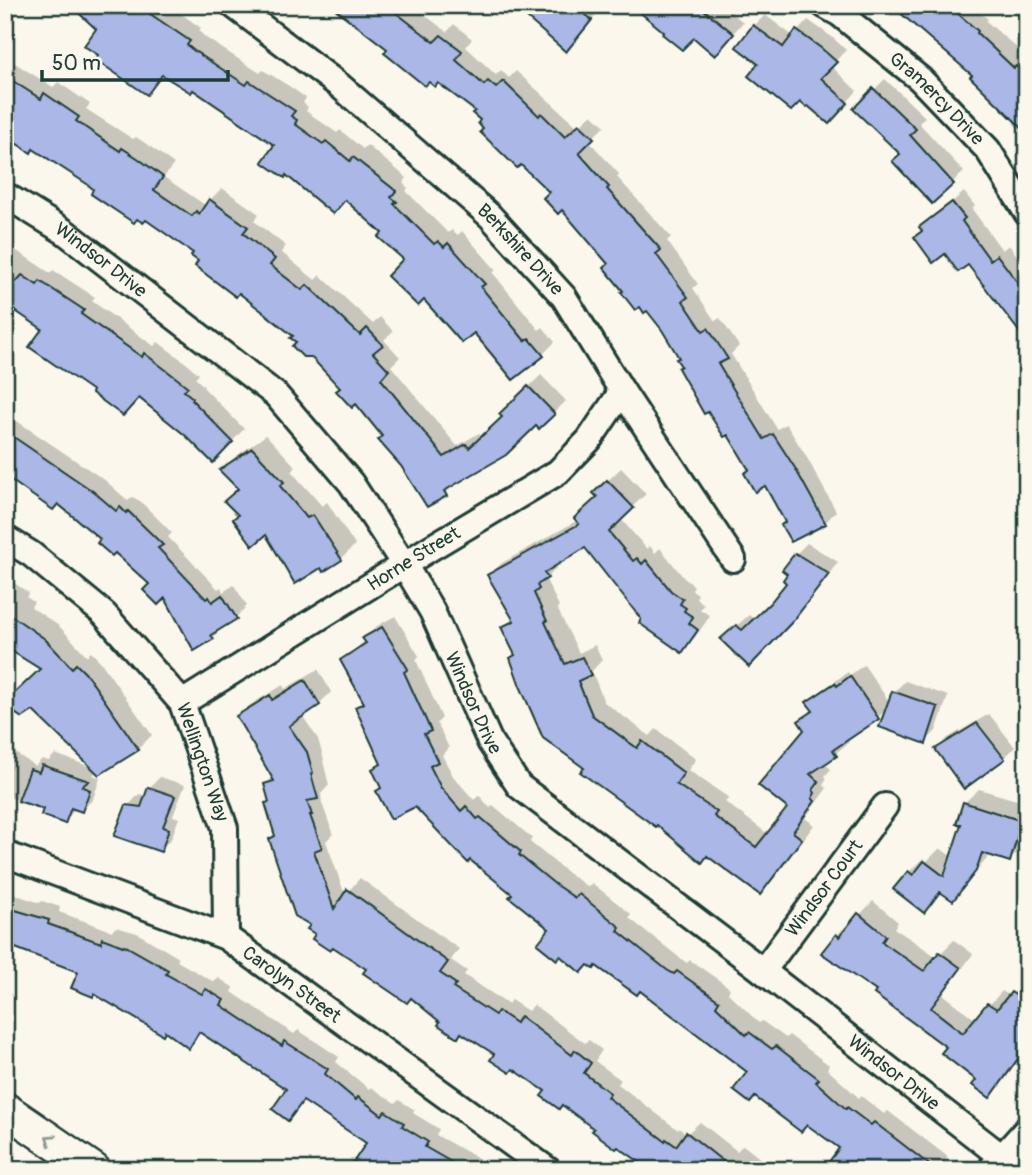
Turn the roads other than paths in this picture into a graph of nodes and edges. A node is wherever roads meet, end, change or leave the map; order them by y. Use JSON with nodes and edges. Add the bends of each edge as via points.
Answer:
{"nodes":[{"id":1,"x":233,"y":5,"type":"edge"},
{"id":2,"x":824,"y":5,"type":"edge"},
{"id":3,"x":5,"y":195,"type":"edge"},
{"id":4,"x":1027,"y":213,"type":"edge"},
{"id":5,"x":622,"y":391,"type":"junction"},
{"id":6,"x":5,"y":538,"type":"edge"},
{"id":7,"x":733,"y":559,"type":"dead end"},
{"id":8,"x":405,"y":566,"type":"junction"},
{"id":9,"x":182,"y":703,"type":"junction"},
{"id":10,"x":885,"y":806,"type":"dead end"},
{"id":11,"x":5,"y":854,"type":"edge"},
{"id":12,"x":226,"y":937,"type":"junction"},
{"id":13,"x":763,"y":971,"type":"junction"},
{"id":14,"x":5,"y":1109,"type":"edge"},
{"id":15,"x":1027,"y":1129,"type":"edge"},
{"id":16,"x":996,"y":1163,"type":"edge"},
{"id":17,"x":94,"y":1170,"type":"edge"},
{"id":18,"x":548,"y":1170,"type":"edge"}],
"edges":[{"from":1,"to":5,"type":"street","name":"Berkshire Drive","via":[[340,86],[490,216],[564,297]]},
{"from":2,"to":4,"type":"street","name":"Gramercy Drive","via":[[920,79],[988,150]]},
{"from":3,"to":8,"type":"street","name":"Windsor Drive","via":[[65,232],[276,395],[351,483]]},
{"from":5,"to":7,"type":"street","name":"Berkshire Drive"},
{"from":5,"to":8,"type":"street","name":"Horne Street","via":[[589,440],[558,472]]},
{"from":6,"to":9,"type":"street","name":"Wellington Way","via":[[104,614]]},
{"from":8,"to":9,"type":"street","name":"Horne Street"},
{"from":8,"to":13,"type":"street","name":"Windsor Drive","via":[[432,611],[490,742],[520,786]]},
{"from":9,"to":12,"type":"street","name":"Wellington Way","via":[[225,828]]},
{"from":10,"to":13,"type":"street","name":"Windsor Court"},
{"from":11,"to":12,"type":"street","name":"Carolyn Street"},
{"from":12,"to":18,"type":"street","name":"Carolyn Street"},
{"from":13,"to":16,"type":"street","name":"Windsor Drive"},
{"from":17,"to":14,"type":"main road","one_way":true},
{"from":15,"to":16,"type":"street"}]}
